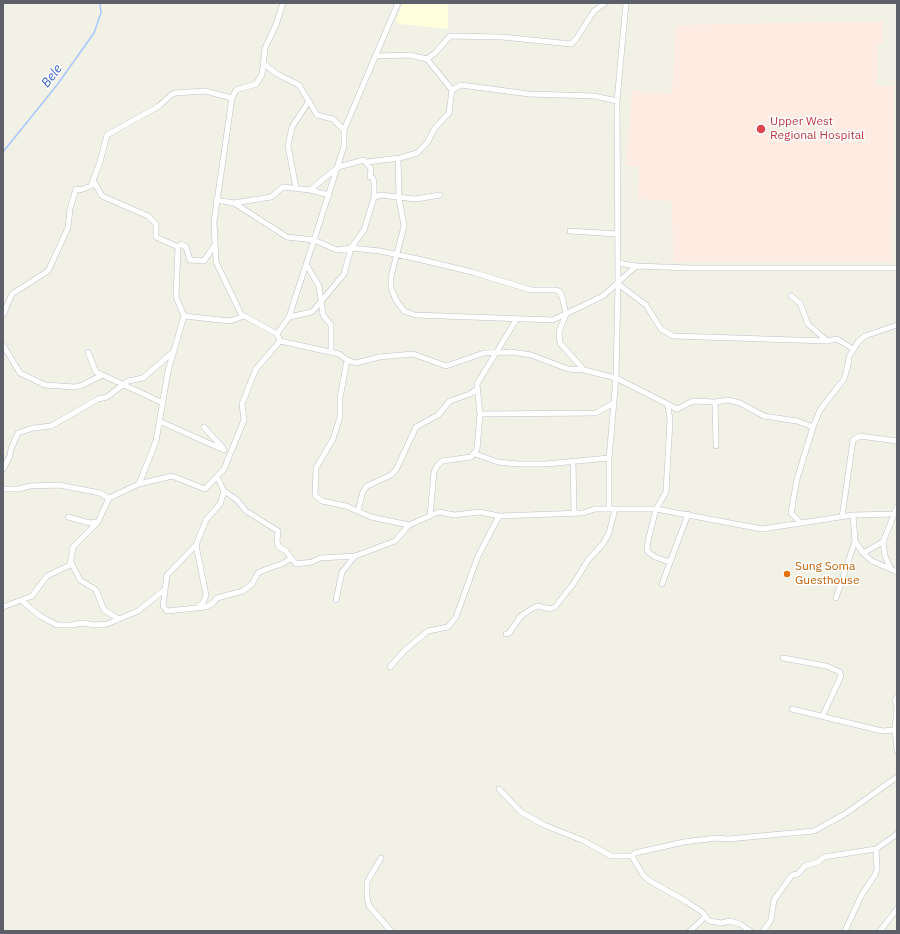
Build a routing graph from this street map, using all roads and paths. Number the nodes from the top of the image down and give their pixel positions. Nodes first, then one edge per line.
1 (283, 3) edge
2 (398, 3) edge
3 (605, 3) edge
4 (626, 3) edge
5 (376, 56) junction
6 (427, 59) junction
7 (263, 63) junction
8 (452, 90) junction
9 (232, 98) junction
10 (617, 100) junction
11 (309, 101) junction
12 (344, 130) junction
13 (398, 158) junction
14 (367, 162) junction
15 (338, 167) junction
16 (93, 180) junction
17 (296, 188) junction
18 (310, 190) junction
19 (329, 195) junction
20 (440, 195) dead end
21 (374, 198) junction
22 (399, 198) junction
23 (216, 200) junction
24 (234, 203) junction
25 (570, 231) dead end
26 (617, 234) junction
27 (314, 240) junction
28 (215, 245) junction
29 (178, 247) junction
30 (352, 248) junction
31 (398, 256) junction
32 (618, 263) junction
33 (306, 264) junction
34 (636, 266) junction
35 (897, 268) edge
36 (618, 284) junction
37 (790, 296) dead end
38 (320, 303) junction
39 (566, 314) junction
40 (3, 316) edge
41 (184, 316) junction
42 (244, 316) junction
43 (289, 317) junction
44 (516, 320) junction
45 (897, 325) edge
46 (277, 334) junction
47 (280, 341) junction
48 (827, 341) junction
49 (3, 345) edge
50 (852, 349) junction
51 (174, 351) junction
52 (88, 352) dead end
53 (331, 352) junction
54 (496, 353) junction
55 (347, 360) junction
56 (584, 370) junction
57 (102, 375) junction
58 (616, 378) junction
59 (122, 385) junction
60 (476, 389) junction
61 (715, 402) junction
62 (163, 403) junction
63 (614, 403) junction
64 (668, 406) junction
65 (480, 414) junction
66 (159, 421) junction
67 (204, 426) dead end
68 (813, 428) junction
69 (897, 441) edge
70 (716, 446) dead end
71 (224, 450) junction
72 (229, 454) junction
73 (475, 454) junction
74 (609, 458) junction
75 (573, 461) junction
76 (3, 469) edge
77 (217, 477) junction
78 (139, 484) junction
79 (3, 489) edge
80 (224, 491) junction
81 (109, 498) junction
82 (897, 507) edge
83 (609, 509) junction
84 (615, 509) junction
85 (656, 509) junction
86 (358, 511) junction
87 (574, 513) junction
88 (688, 514) junction
89 (896, 514) edge
90 (853, 515) junction
91 (430, 516) junction
92 (499, 516) junction
93 (68, 517) dead end
94 (842, 517) junction
95 (98, 522) junction
96 (801, 522) junction
97 (409, 525) junction
98 (855, 541) junction
99 (883, 542) junction
100 (196, 544) junction
101 (863, 552) junction
102 (355, 556) junction
103 (71, 562) junction
104 (670, 562) junction
105 (296, 564) junction
106 (892, 569) junction
107 (897, 572) edge
108 (662, 584) dead end
109 (164, 590) junction
110 (836, 598) dead end
111 (336, 600) dead end
112 (22, 601) junction
113 (3, 607) edge
114 (197, 608) junction
115 (119, 619) junction
116 (506, 634) dead end
117 (784, 658) dead end
118 (390, 667) dead end
119 (897, 696) edge
120 (897, 705) edge
121 (792, 709) dead end
122 (823, 715) junction
123 (895, 730) junction
124 (897, 750) edge
125 (897, 777) edge
126 (499, 789) dead end
127 (897, 834) edge
128 (876, 849) junction
129 (632, 856) junction
130 (381, 858) dead end
131 (897, 909) edge
132 (705, 916) junction
133 (391, 931) edge
134 (690, 931) edge
135 (750, 931) edge
136 (763, 931) edge
137 (845, 931) edge
138 (880, 931) edge

1 - 7 street
2 - 5 street
3 - 6 street
4 - 10 street
5 - 6 street
5 - 12 street
6 - 8 street
7 - 9 street
7 - 11 street
8 - 10 street
8 - 13 street
9 - 16 street
9 - 23 street
10 - 26 street
11 - 12 street
11 - 17 street
12 - 15 street
13 - 14 street
13 - 22 street
14 - 15 street
14 - 21 street
15 - 18 street
15 - 19 street
16 - 29 street
16 - 40 street
17 - 18 street
17 - 24 street
18 - 19 street
19 - 27 street
20 - 22 street
21 - 22 street
21 - 30 street
22 - 31 street
23 - 24 street
23 - 28 street
24 - 27 street
25 - 26 street
26 - 32 street
27 - 30 street
27 - 33 street
28 - 29 street
28 - 42 street
29 - 41 street
30 - 31 street
30 - 38 street
31 - 39 street
31 - 44 street
32 - 34 street
32 - 36 street
33 - 38 street
33 - 43 street
34 - 35 street
34 - 36 street
36 - 39 street
36 - 48 street
36 - 58 street
37 - 48 street
38 - 43 street
38 - 53 street
39 - 44 street
39 - 56 street
41 - 42 street
41 - 51 street
42 - 46 street
43 - 46 street
44 - 54 street
45 - 50 street
46 - 47 street
47 - 53 street
47 - 72 street
48 - 50 street
49 - 57 street
50 - 68 street
51 - 59 street
51 - 62 street
52 - 57 street
53 - 55 street
54 - 55 street
54 - 56 street
54 - 60 street
55 - 86 street
56 - 58 street
57 - 59 street
58 - 63 street
58 - 64 street
59 - 62 street
59 - 76 street
60 - 65 street
60 - 86 street
61 - 64 street
61 - 68 street
61 - 70 street
62 - 66 street
63 - 65 street
63 - 74 street
64 - 85 street
65 - 73 street
66 - 71 street
66 - 78 street
67 - 71 street
68 - 96 street
69 - 94 street
71 - 72 street
72 - 77 street
73 - 75 street
73 - 91 street
74 - 75 street
74 - 83 street
75 - 87 street
77 - 78 street
77 - 80 street
78 - 81 street
79 - 81 street
80 - 100 street
80 - 105 street
81 - 95 street
82 - 89 street
83 - 84 street
83 - 87 street
84 - 85 street
84 - 116 street
85 - 88 street
85 - 104 street
86 - 97 street
87 - 92 street
88 - 96 street
88 - 104 street
89 - 90 street
89 - 99 street
90 - 94 street
90 - 98 street
91 - 92 street
91 - 97 street
92 - 118 street
93 - 95 street
94 - 96 street
95 - 103 street
97 - 102 street
98 - 101 street
98 - 110 street
99 - 101 street
99 - 106 street
100 - 109 street
100 - 114 street
101 - 106 street
102 - 105 street
102 - 111 street
103 - 112 street
103 - 115 street
104 - 108 street
105 - 114 street
106 - 107 street
109 - 114 street
109 - 115 street
112 - 113 street
112 - 115 street
117 - 122 street
119 - 120 street
120 - 123 street
121 - 122 street
122 - 123 street
123 - 124 street
125 - 129 street
126 - 129 street
127 - 128 street
128 - 136 street
128 - 137 street
129 - 132 street
130 - 133 street
131 - 138 street
132 - 134 street
132 - 135 street

